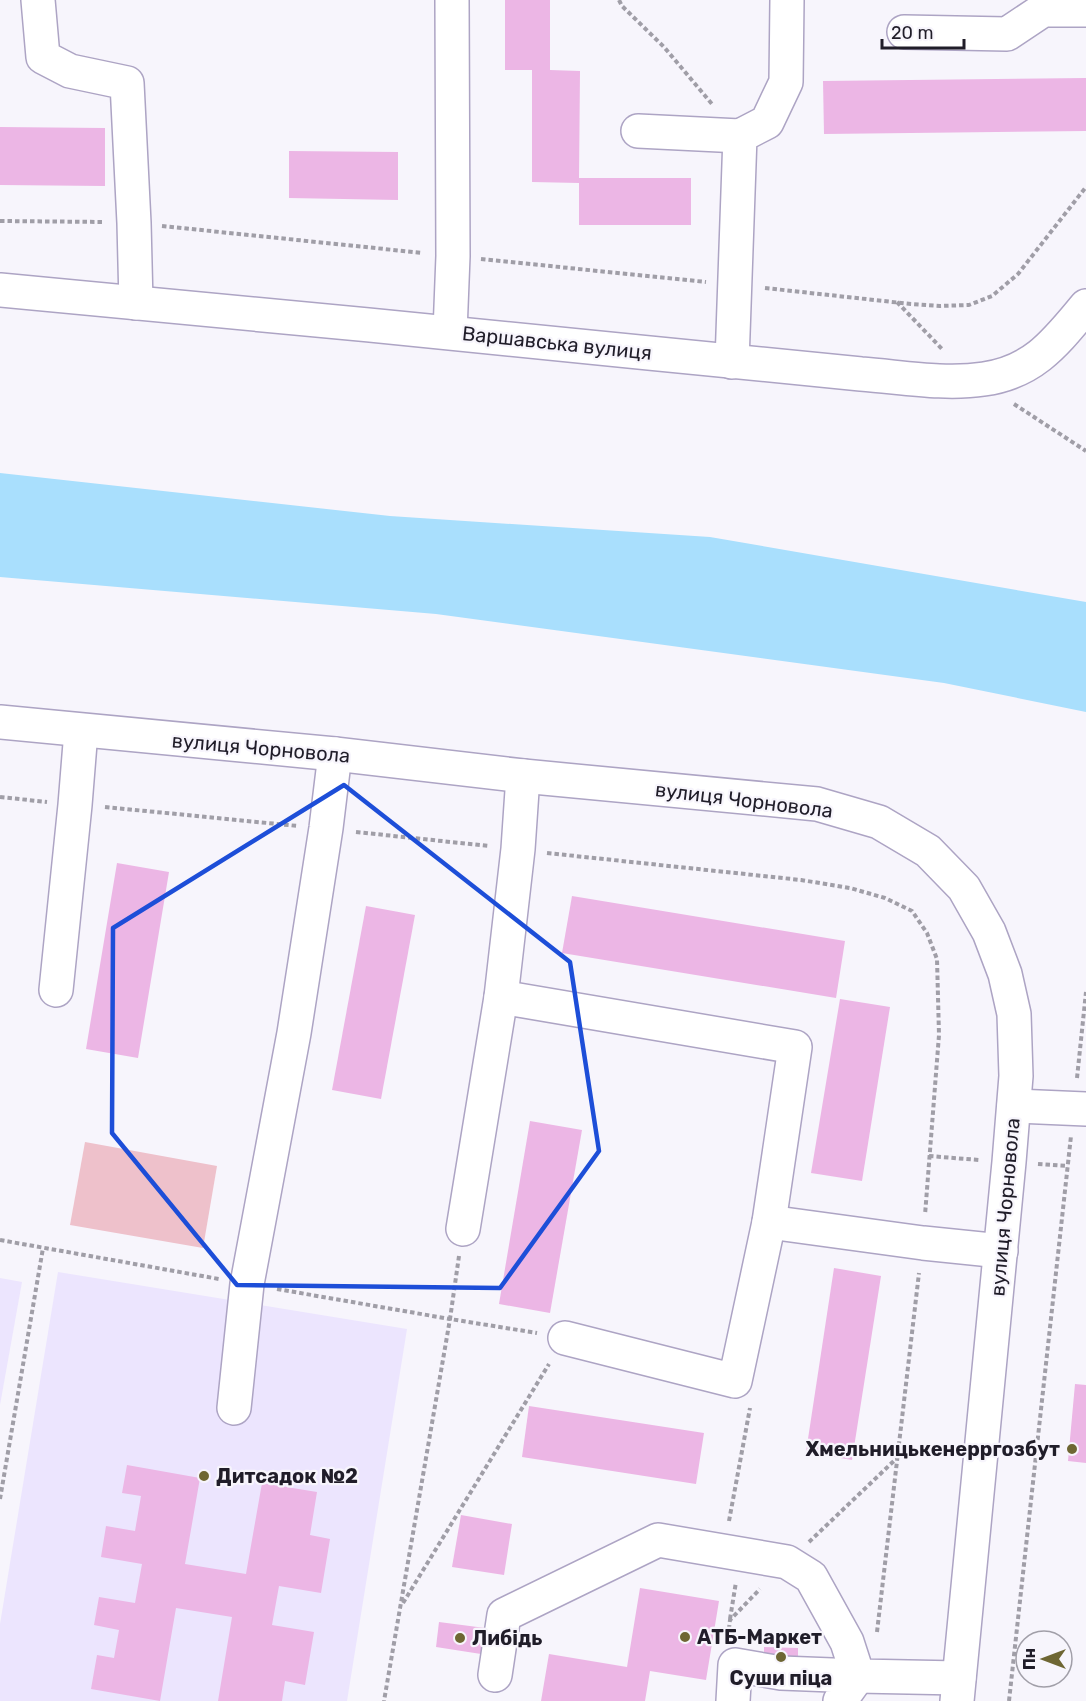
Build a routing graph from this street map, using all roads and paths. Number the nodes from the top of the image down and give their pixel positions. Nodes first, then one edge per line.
1 (38, 0) edge
2 (452, 0) edge
3 (619, 0) edge
4 (788, 0) edge
5 (1086, 10) edge
6 (904, 32) dead end
7 (638, 131) dead end
8 (740, 136) junction
9 (1086, 187) edge
10 (0, 221) edge
11 (134, 223) junction
12 (453, 256) junction
13 (736, 285) junction
14 (0, 290) edge
15 (136, 303) junction
16 (1086, 306) edge
17 (450, 332) junction
18 (732, 362) junction
19 (0, 722) edge
20 (81, 731) junction
21 (335, 754) junction
22 (524, 776) junction
23 (56, 990) dead end
24 (1086, 992) edge
25 (501, 997) junction
26 (1014, 1106) junction
27 (1080, 1109) edge
28 (769, 1222) junction
29 (463, 1229) joint
30 (0, 1240) edge
31 (43, 1248) junction
32 (1001, 1251) junction
33 (247, 1284) junction
34 (450, 1319) junction
35 (565, 1338) junction
36 (735, 1381) junction
37 (234, 1408) dead end
38 (0, 1498) edge
39 (732, 1553) junction
40 (401, 1606) junction
41 (730, 1620) dead end
42 (495, 1675) dead end
43 (849, 1688) edge
44 (958, 1689) edge
45 (384, 1701) edge
46 (734, 1701) edge
47 (1009, 1701) edge

1 - 11 street
2 - 12 street
3 - 8 path
4 - 8 street
5 - 6 street
7 - 8 street
8 - 13 street
9 - 13 path
10 - 11 path
11 - 12 path
11 - 15 street
12 - 13 path
12 - 17 street
13 - 18 street
14 - 15 street, Варшавська вулиця
15 - 17 street, Варшавська вулиця
16 - 18 street, Варшавська вулиця
17 - 18 street, Варшавська вулиця
19 - 20 street, вулиця Чорновола
20 - 21 street, вулиця Чорновола
20 - 23 street
21 - 22 street, вулиця Чорновола
21 - 33 street
22 - 25 street
22 - 26 street, вулиця Чорновола
24 - 27 path
25 - 28 street
25 - 29 street
26 - 27 street
26 - 32 street, вулиця Чорновола
27 - 47 path
28 - 32 street
28 - 36 street
29 - 34 path
30 - 31 path
31 - 33 path
31 - 38 path
32 - 44 street, вулиця Чорновола
33 - 34 path
33 - 37 street
34 - 35 path
34 - 40 path
35 - 36 street
35 - 40 path
36 - 39 path
39 - 41 path
39 - 42 street
39 - 43 street
40 - 45 path
43 - 44 street
43 - 46 street

